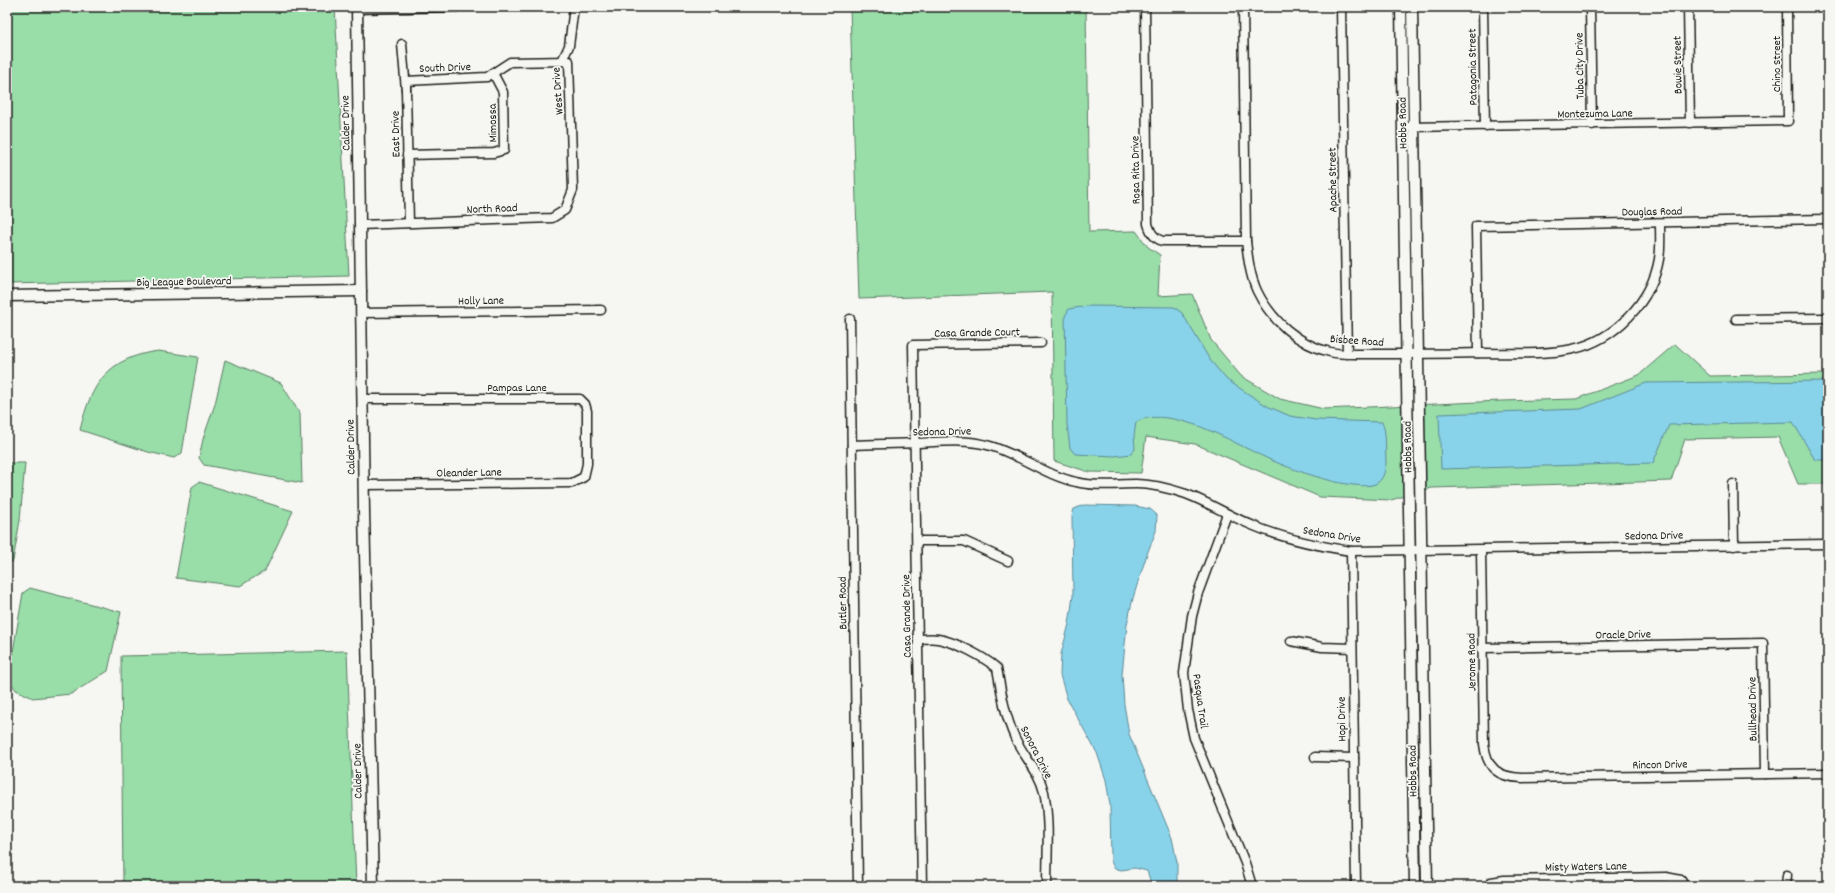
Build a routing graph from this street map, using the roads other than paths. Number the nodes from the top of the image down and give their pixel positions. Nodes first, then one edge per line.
1 (457, 7) edge
2 (574, 7) edge
3 (1145, 7) edge
4 (1243, 7) edge
5 (1341, 7) edge
6 (1401, 7) edge
7 (1412, 7) edge
8 (1483, 7) edge
9 (1590, 7) edge
10 (1688, 7) edge
11 (1787, 7) edge
12 (357, 8) edge
13 (402, 44) dead end
14 (562, 61) junction
15 (493, 73) junction
16 (406, 90) junction
17 (1788, 121) joint
18 (1690, 123) junction
19 (1592, 125) junction
20 (1485, 126) junction
21 (1403, 127) junction
22 (1415, 127) junction
23 (407, 154) junction
24 (572, 154) joint
25 (1828, 220) edge
26 (409, 223) junction
27 (1660, 223) junction
28 (360, 225) junction
29 (1246, 241) junction
30 (361, 292) junction
31 (7, 296) edge
32 (601, 310) dead end
33 (361, 313) junction
34 (1828, 318) edge
35 (850, 319) dead end
36 (1736, 319) dead end
37 (1041, 343) dead end
38 (913, 345) joint
39 (1478, 353) junction
40 (1347, 354) junction
41 (1407, 354) junction
42 (1418, 354) junction
43 (363, 399) junction
44 (915, 443) junction
45 (852, 445) junction
46 (574, 482) joint
47 (1733, 484) dead end
48 (364, 485) junction
49 (1227, 514) junction
50 (917, 541) junction
51 (1828, 544) edge
52 (1734, 546) junction
53 (1481, 550) junction
54 (1351, 551) junction
55 (1410, 552) junction
56 (1421, 552) junction
57 (1008, 562) dead end
58 (919, 639) junction
59 (1291, 641) dead end
60 (1763, 643) joint
61 (1352, 648) junction
62 (1482, 648) junction
63 (1315, 757) dead end
64 (1354, 758) junction
65 (1495, 770) joint
66 (1828, 773) edge
67 (1765, 774) junction
68 (1786, 875) dead end
69 (1586, 877) junction
70 (1683, 883) edge
71 (1491, 884) edge
72 (373, 886) edge
73 (858, 886) edge
74 (922, 886) edge
75 (1047, 886) edge
76 (1252, 886) edge
77 (1356, 886) edge
78 (1415, 886) edge
79 (1426, 886) edge
80 (1587, 886) edge
81 (1786, 886) edge

1 - 12 street
2 - 14 street, West Drive
3 - 29 street, Rosa Rita Drive
4 - 29 street, Bisbee Road
5 - 40 street, Apache Street
6 - 21 street, Hobbs Road
7 - 22 street, Hobbs Road
8 - 20 street, Patagonia Street
9 - 19 street, Tuba City Drive
10 - 18 street, Bowie Street
11 - 17 street, Chino Street
12 - 28 street, Calder Drive
13 - 16 street, East Drive
14 - 15 street
14 - 24 street, West Drive
15 - 16 street, South Drive
15 - 23 street, Mimossa
16 - 23 street, East Drive
17 - 18 street, Montezuma Lane
18 - 19 street, Montezuma Lane
19 - 20 street, Montezuma Lane
20 - 22 street, Montezuma Lane
21 - 22 street, Montezuma Lane
21 - 41 street, Hobbs Road
22 - 42 street, Hobbs Road
23 - 26 street, East Drive
24 - 26 street, North Road
25 - 27 street, Douglas Road
26 - 28 street, North Road
27 - 39 street, Bisbee Road
27 - 39 street, Douglas Road
28 - 30 street, Calder Drive
29 - 40 street, Bisbee Road
30 - 31 street, Big League Boulevard
30 - 33 street, Calder Drive
32 - 33 street, Holly Lane
33 - 43 street, Calder Drive
34 - 36 street
35 - 45 street, Butler Road
37 - 38 street, Casa Grande Court
38 - 44 street, Casa Grande Drive
39 - 42 street, Bisbee Road
40 - 41 street, Bisbee Road
41 - 42 street, Bisbee Road
41 - 55 street, Hobbs Road
42 - 56 street, Hobbs Road
43 - 46 street, Pampas Lane
43 - 48 street, Calder Drive
44 - 45 street, Sedona Drive
44 - 49 street, Sedona Drive
44 - 50 street, Casa Grande Drive
45 - 73 street, Butler Road
46 - 48 street, Oleander Lane
47 - 52 street
48 - 72 street, Calder Drive
49 - 54 street, Sedona Drive
49 - 76 street, Pasqua Trail
50 - 57 street
50 - 58 street, Casa Grande Drive
51 - 52 street, Sedona Drive
52 - 53 street, Sedona Drive
53 - 56 street, Sedona Drive
53 - 62 street, Jerome Road
54 - 55 street, Sedona Drive
54 - 61 street, Hopi Drive
55 - 56 street, Sedona Drive
55 - 78 street, Hobbs Road
56 - 79 street, Hobbs Road
58 - 74 street, Casa Grande Drive
58 - 75 street, Sonora Drive
59 - 61 street
60 - 62 street, Oracle Drive
60 - 67 street, Bullhead Drive
61 - 64 street, Hopi Drive
62 - 65 street, Jerome Road
63 - 64 street
64 - 77 street, Hopi Drive
65 - 67 street, Rincon Drive
66 - 67 street, Rincon Drive
68 - 81 street
69 - 70 street, Misty Waters Lane
69 - 71 street, Misty Waters Lane
69 - 80 street

